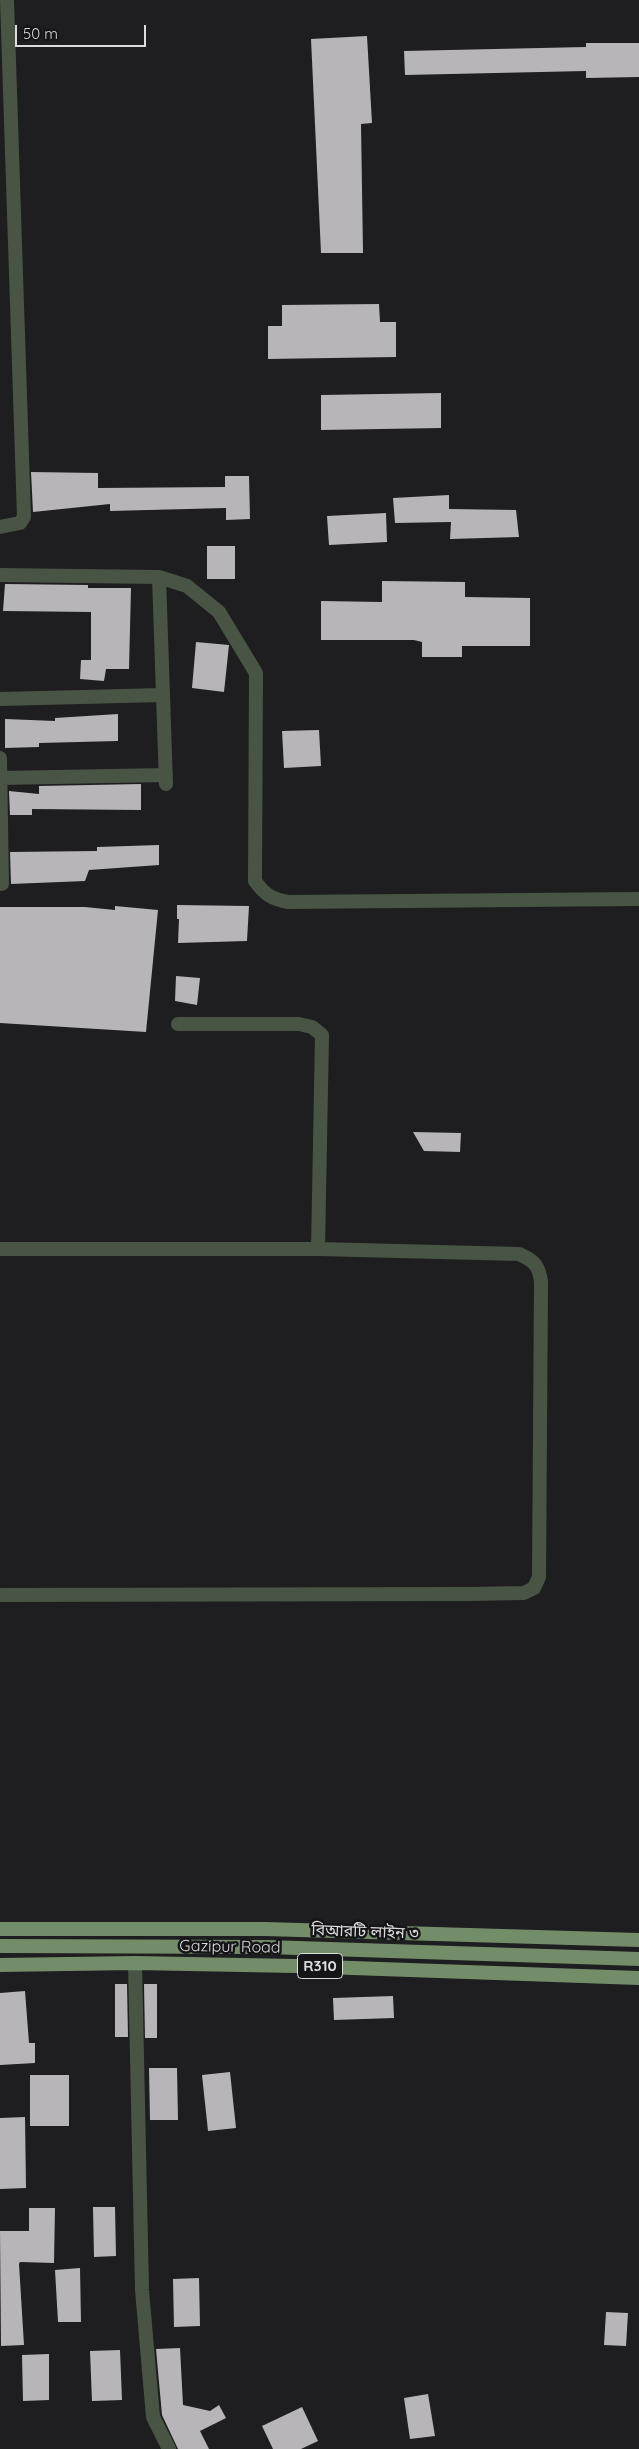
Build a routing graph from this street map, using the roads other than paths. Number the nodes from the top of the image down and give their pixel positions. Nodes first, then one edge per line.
1 (6, 0) edge
2 (0, 527) edge
3 (0, 575) edge
4 (159, 577) junction
5 (163, 695) junction
6 (0, 699) edge
7 (0, 758) edge
8 (0, 778) edge
9 (2, 884) dead end
10 (639, 899) edge
11 (178, 1024) dead end
12 (0, 1249) edge
13 (318, 1250) junction
14 (0, 1595) edge
15 (0, 1928) edge
16 (639, 1940) edge
17 (0, 1946) edge
18 (639, 1959) edge
19 (135, 1963) junction
20 (0, 1965) edge
21 (639, 1978) edge
22 (169, 2449) edge

1 - 2 street
3 - 4 street
4 - 5 street
4 - 10 street
5 - 6 street
5 - 8 street
7 - 8 street
8 - 9 street
11 - 13 street
12 - 13 street
13 - 14 street
15 - 16 main road, Gazipur Road / R310
17 - 18 main road, বিআরটি লাইন ৩
19 - 20 main road, Gazipur Road / R310
19 - 21 main road, Gazipur Road / R310
19 - 22 street

